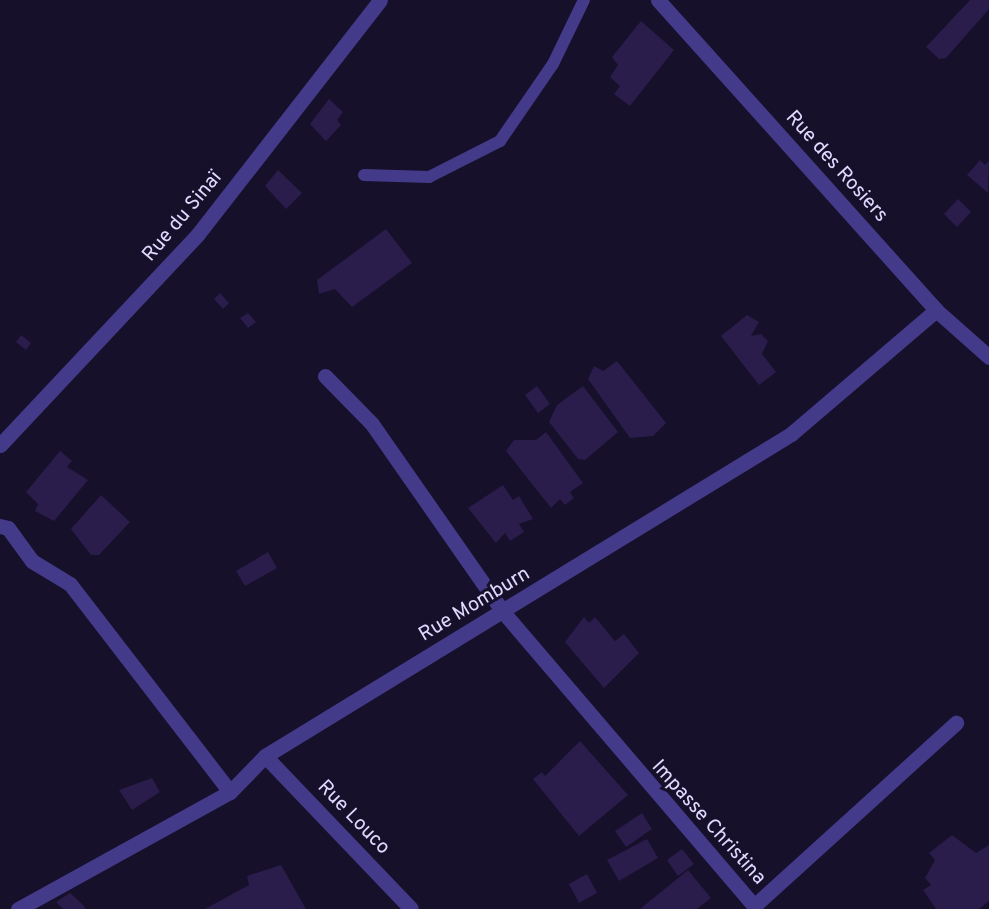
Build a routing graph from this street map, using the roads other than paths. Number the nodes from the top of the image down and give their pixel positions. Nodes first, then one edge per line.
1 (380, 0) edge
2 (584, 0) edge
3 (658, 0) edge
4 (364, 175) dead end
5 (936, 310) junction
6 (989, 357) edge
7 (326, 376) dead end
8 (0, 445) edge
9 (0, 526) edge
10 (504, 613) junction
11 (956, 723) dead end
12 (265, 756) junction
13 (230, 792) junction
14 (18, 909) edge
15 (411, 909) edge

1 - 8 street, Rue du Sinaï
2 - 4 lane
3 - 5 street, Rue des Rosiers
5 - 6 street, Rue des Rosiers
5 - 10 street, Rue Momburn
7 - 10 street
9 - 13 street
10 - 11 street, Impasse Christina
10 - 12 street, Rue Momburn
12 - 13 street, Rue Momburn
12 - 15 street, Rue Louco
13 - 14 street, Rue Momburn

